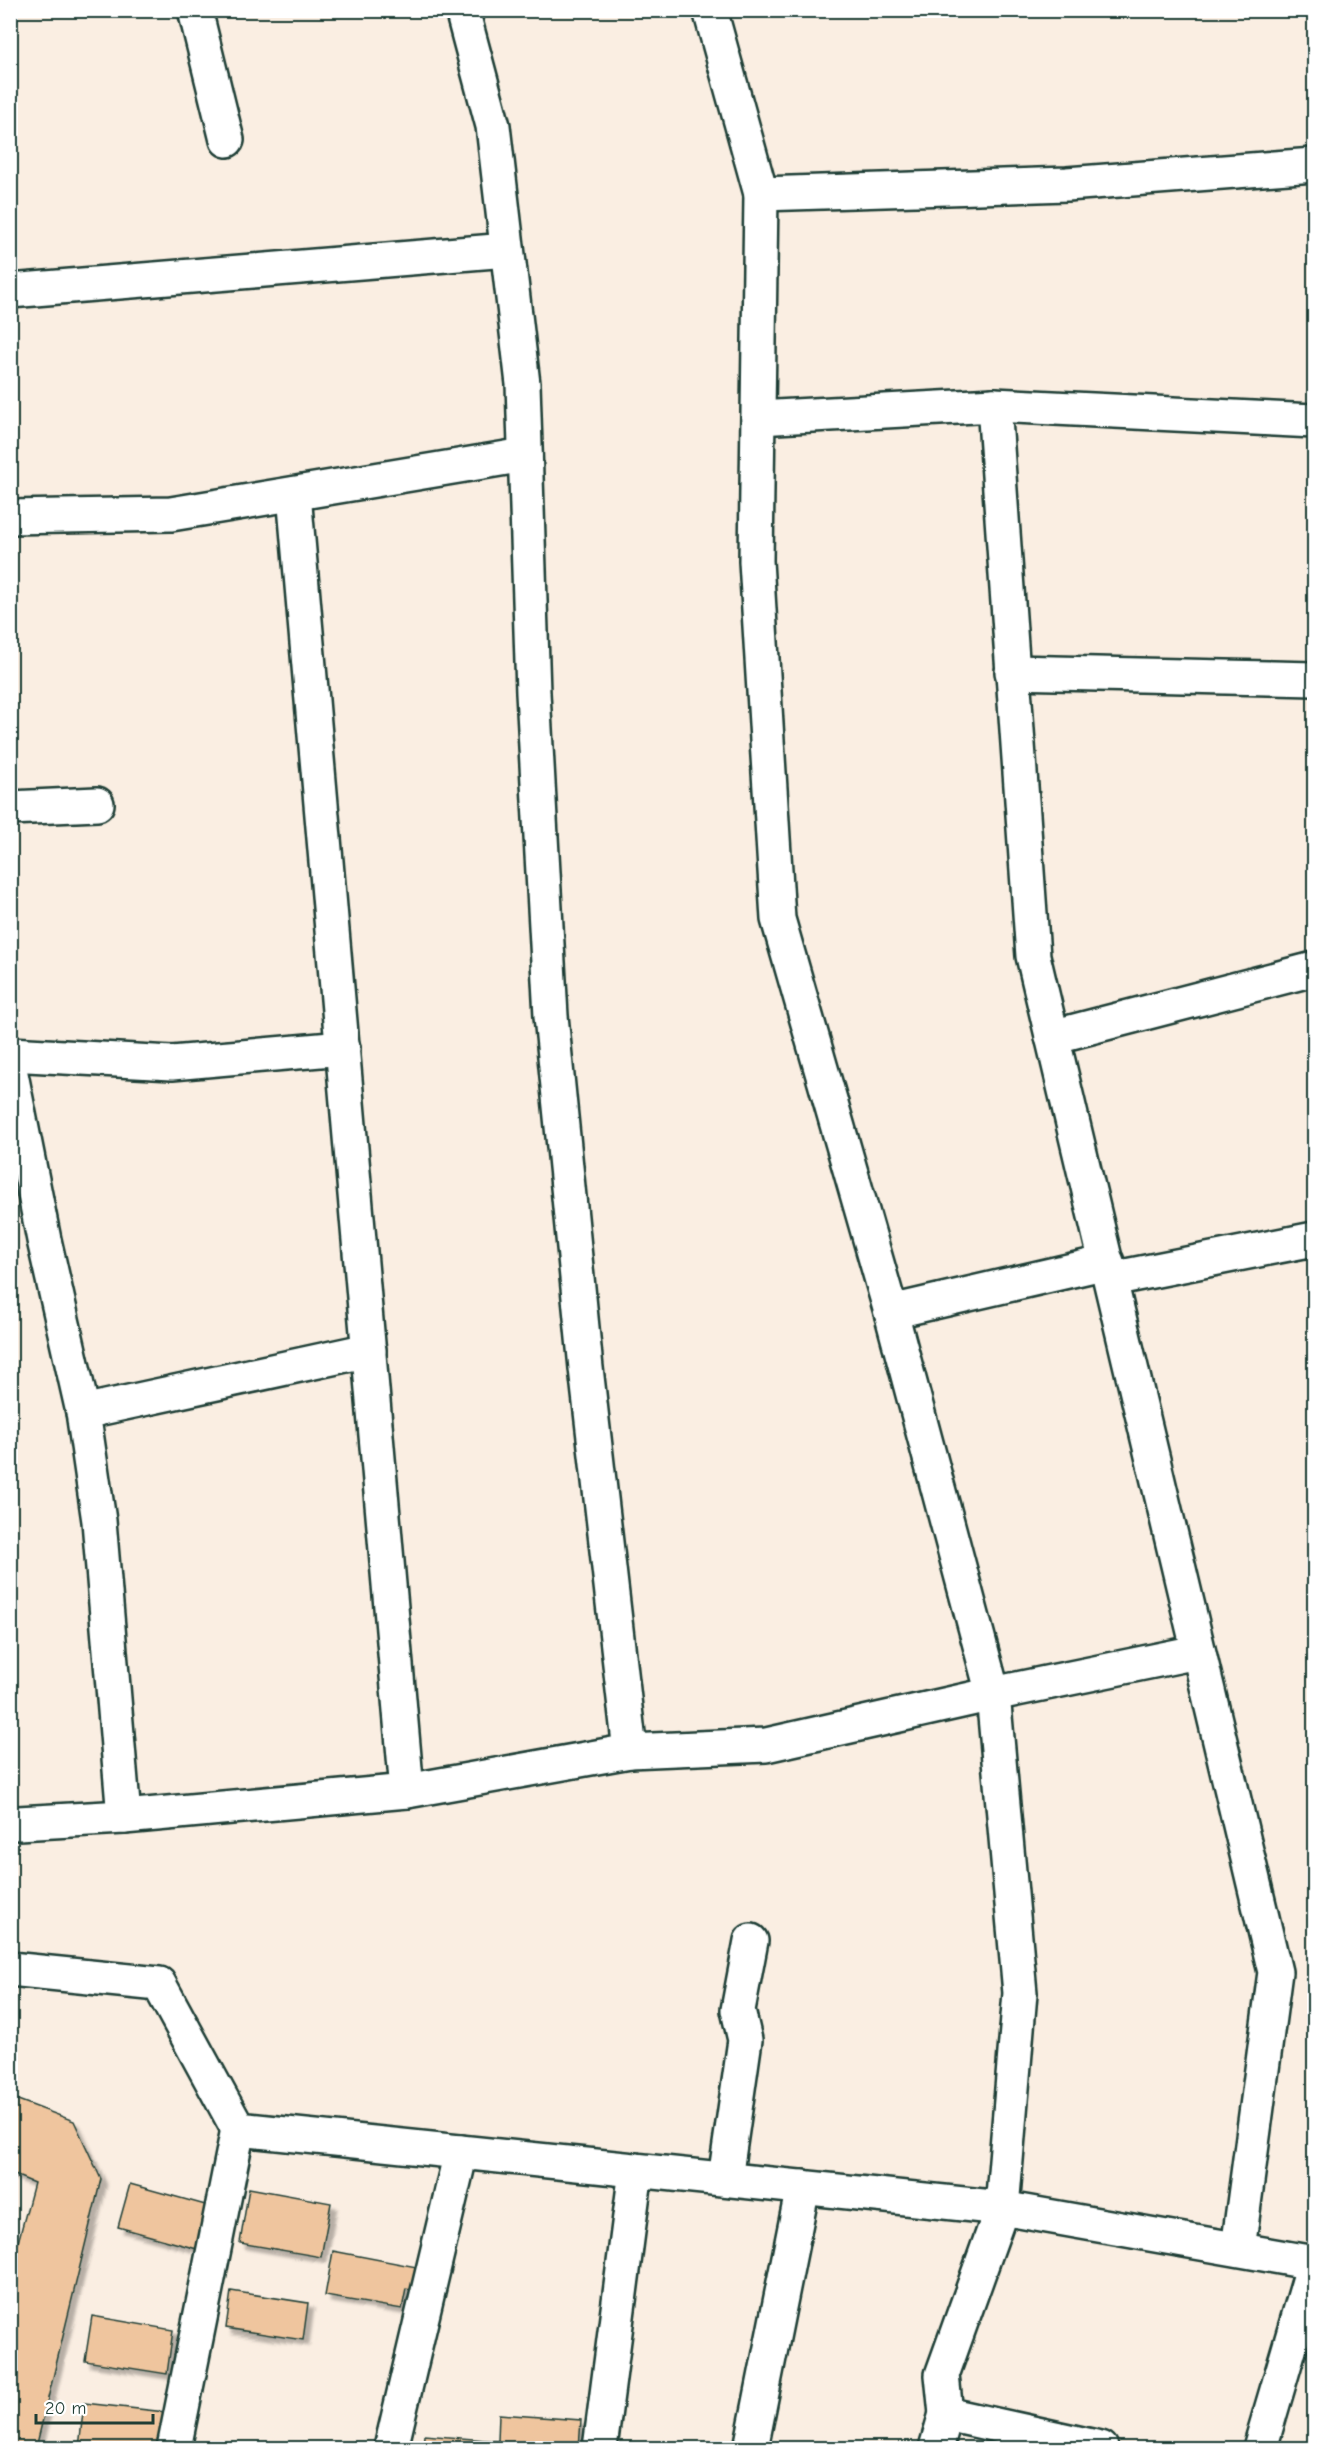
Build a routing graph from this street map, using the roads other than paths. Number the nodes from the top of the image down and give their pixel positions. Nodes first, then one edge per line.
1 (195, 10) edge
2 (462, 10) edge
3 (710, 10) edge
4 (227, 140) dead end
5 (1314, 165) edge
6 (761, 194) junction
7 (507, 250) junction
8 (10, 291) edge
9 (994, 405) junction
10 (758, 418) junction
11 (1314, 421) edge
12 (525, 454) junction
13 (294, 494) junction
14 (10, 517) edge
15 (1012, 672) junction
16 (1314, 679) edge
17 (97, 804) dead end
18 (10, 808) edge
19 (1314, 969) edge
20 (1052, 1037) junction
21 (343, 1048) junction
22 (10, 1054) edge
23 (10, 1069) edge
24 (1314, 1239) edge
25 (1109, 1270) junction
26 (891, 1312) junction
27 (369, 1350) junction
28 (83, 1412) junction
29 (1197, 1652) junction
30 (993, 1694) junction
31 (630, 1751) junction
32 (407, 1791) junction
33 (123, 1817) junction
34 (18, 1823) dead end
35 (751, 1941) dead end
36 (10, 1969) edge
37 (238, 2129) junction
38 (461, 2152) junction
39 (636, 2170) junction
40 (725, 2179) junction
41 (803, 2187) junction
42 (1002, 2208) junction
43 (1238, 2249) junction
44 (1314, 2263) edge
45 (946, 2414) junction
46 (174, 2448) edge
47 (391, 2448) edge
48 (600, 2448) edge
49 (751, 2448) edge
50 (936, 2448) edge
51 (1101, 2448) edge
52 (1260, 2448) edge

1 - 4 street
2 - 7 street
3 - 6 street
5 - 6 street
6 - 10 street
7 - 8 street
7 - 12 street
9 - 10 street
9 - 11 street
9 - 15 street
10 - 26 street
12 - 13 street
12 - 31 street
13 - 14 street
13 - 21 street
15 - 16 street
15 - 20 street
17 - 18 street
19 - 20 street
20 - 25 street
21 - 22 street
21 - 27 street
23 - 28 street
24 - 25 street
25 - 26 street
25 - 29 street
26 - 30 street
27 - 28 street
27 - 32 street
28 - 33 street
29 - 30 street
29 - 43 street
30 - 31 street
30 - 42 street
31 - 32 street
32 - 33 street
33 - 34 street
35 - 40 street
36 - 37 street
37 - 38 street
37 - 46 street
38 - 39 street
38 - 47 street
39 - 40 street
39 - 48 street
40 - 41 street
41 - 42 street
41 - 49 street
42 - 43 street
42 - 45 street
43 - 44 street
44 - 52 street
45 - 50 street
45 - 51 street

